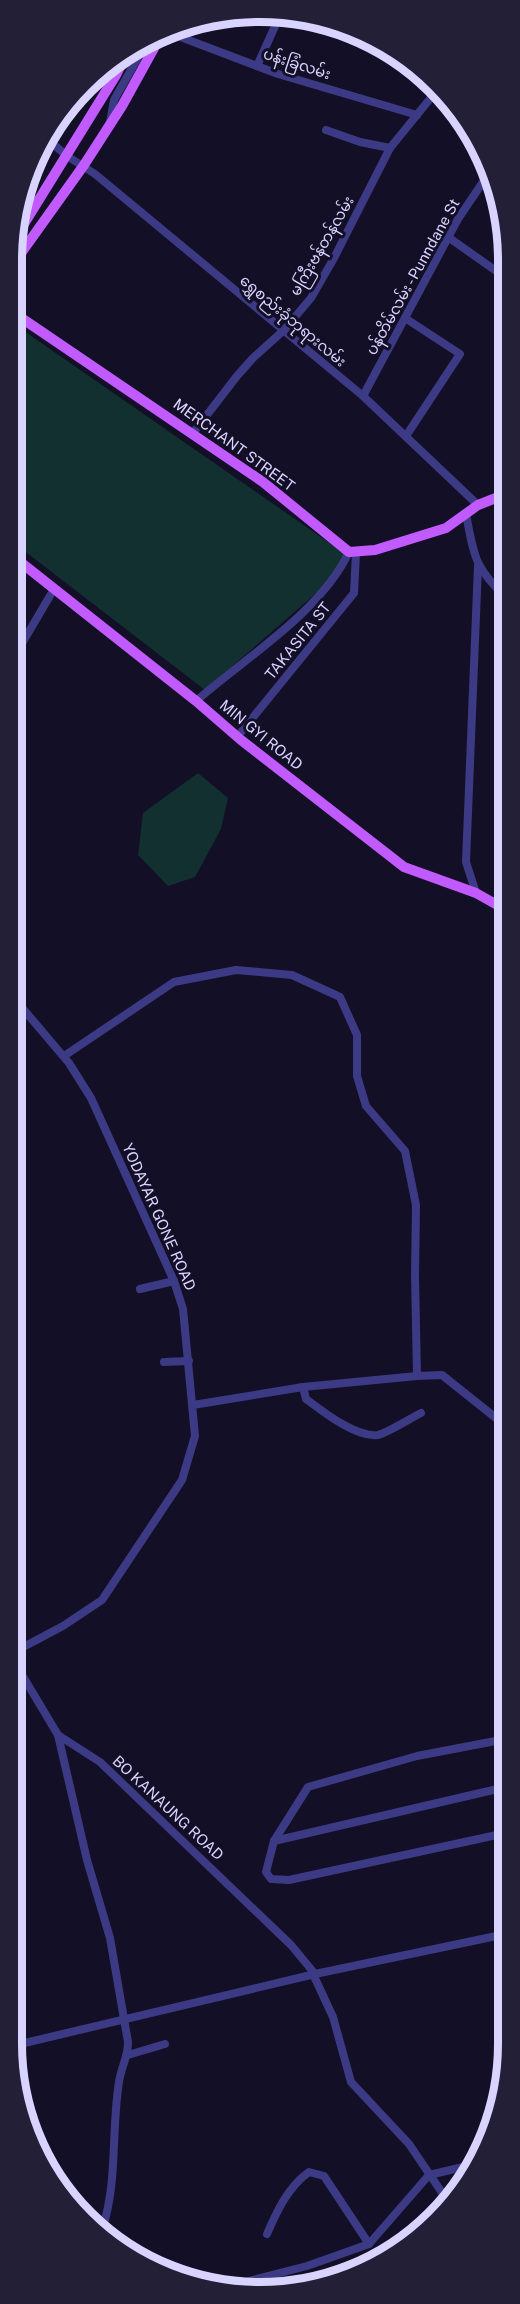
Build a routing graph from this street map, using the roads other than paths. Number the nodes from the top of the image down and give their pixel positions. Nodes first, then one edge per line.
1 (276, 23) edge
2 (180, 37) edge
3 (154, 47) edge
4 (139, 55) edge
5 (257, 66) junction
6 (117, 70) edge
7 (432, 96) edge
8 (114, 100) junction
9 (94, 112) junction
10 (417, 115) junction
11 (110, 124) junction
12 (326, 130) dead end
13 (53, 143) edge
14 (390, 148) junction
15 (67, 156) junction
16 (84, 165) junction
17 (484, 181) edge
18 (26, 221) edge
19 (448, 237) junction
20 (23, 251) edge
21 (498, 272) edge
22 (22, 318) edge
23 (405, 318) junction
24 (284, 330) junction
25 (363, 396) junction
26 (193, 433) junction
27 (406, 436) junction
28 (498, 497) edge
29 (478, 505) junction
30 (466, 514) junction
31 (353, 552) junction
32 (22, 563) edge
33 (478, 566) junction
34 (54, 589) junction
35 (498, 590) edge
36 (22, 643) edge
37 (196, 701) junction
38 (237, 736) junction
39 (477, 893) junction
40 (498, 905) edge
41 (22, 1008) edge
42 (63, 1056) junction
43 (174, 1281) junction
44 (140, 1289) dead end
45 (189, 1361) junction
46 (164, 1362) dead end
47 (417, 1376) junction
48 (303, 1387) junction
49 (194, 1405) junction
50 (421, 1413) dead end
51 (498, 1420) edge
52 (22, 1648) edge
53 (22, 1675) edge
54 (58, 1735) junction
55 (498, 1741) edge
56 (498, 1789) edge
57 (498, 1835) edge
58 (274, 1841) junction
59 (498, 1936) edge
60 (314, 1974) junction
61 (125, 2019) junction
62 (22, 2044) edge
63 (165, 2044) dead end
64 (128, 2055) junction
65 (463, 2167) edge
66 (429, 2175) junction
67 (443, 2195) edge
68 (103, 2223) edge
69 (267, 2234) dead end
70 (369, 2244) junction
71 (249, 2281) dead end

1 - 5 street
2 - 5 street, ပန်းခြံလမ်း
3 - 11 main road
4 - 8 street
5 - 10 street, ပန်းခြံလမ်း
6 - 9 main road
7 - 10 street, မကြီးဗန်တန်လမ်း
8 - 9 street
8 - 11 street
9 - 15 main road
10 - 14 street, မကြီးဗန်တန်လမ်း
11 - 16 main road
12 - 14 street
13 - 15 street, ရွှေစည်းခုံဘုရားလမ်း
14 - 24 street, မကြီးဗန်တန်လမ်း
15 - 16 street, ရွှေစည်းခုံဘုရားလမ်း
15 - 18 main road
16 - 20 main road
16 - 24 street, ရွှေစည်းခုံဘုရားလမ်း
17 - 19 street, ပန်တိမ်လမ်း - Punndane St
19 - 21 street
19 - 23 street, ပန်တိမ်လမ်း - Punndane St
22 - 26 main road, MERCHANT STREET
23 - 25 street, ပန်တိမ်လမ်း - Punndane St
23 - 27 street
24 - 25 street, ရွှေစည်းခုံဘုရားလမ်း
24 - 26 street, မကြီးဗန်တန်လမ်း
25 - 27 street, ရွှေစည်းခုံဘုရားလမ်း
26 - 31 main road, MERCHANT STREET
27 - 29 street, ရွှေစည်းခုံဘုရားလမ်း
28 - 29 main road
29 - 30 main road
30 - 31 main road
30 - 33 street
31 - 37 street
31 - 38 street, TAKASITA ST
32 - 34 main road, MIN GYI ROAD
33 - 35 street
33 - 39 street
34 - 36 street
34 - 37 main road, MIN GYI ROAD
37 - 38 main road, MIN GYI ROAD
38 - 39 main road, MIN GYI ROAD
39 - 40 main road, MIN GYI ROAD
41 - 42 street, YODAYAR GONE ROAD
42 - 43 street, YODAYAR GONE ROAD
42 - 47 street
43 - 44 street
43 - 45 street, YODAYAR GONE ROAD
45 - 46 street
45 - 49 street, YODAYAR GONE ROAD
47 - 48 street
47 - 51 street
48 - 49 street
48 - 50 street
49 - 52 street, YODAYAR GONE ROAD
53 - 54 street, BO KANAUNG ROAD
54 - 60 street, BO KANAUNG ROAD
54 - 61 street
55 - 58 street
56 - 58 street
57 - 58 street
59 - 60 street
60 - 61 street
60 - 66 street, BO KANAUNG ROAD
61 - 62 street
61 - 64 street
63 - 64 street
64 - 68 street
65 - 66 street
66 - 67 street, BO KANAUNG ROAD
66 - 70 street
69 - 70 street
70 - 71 street

